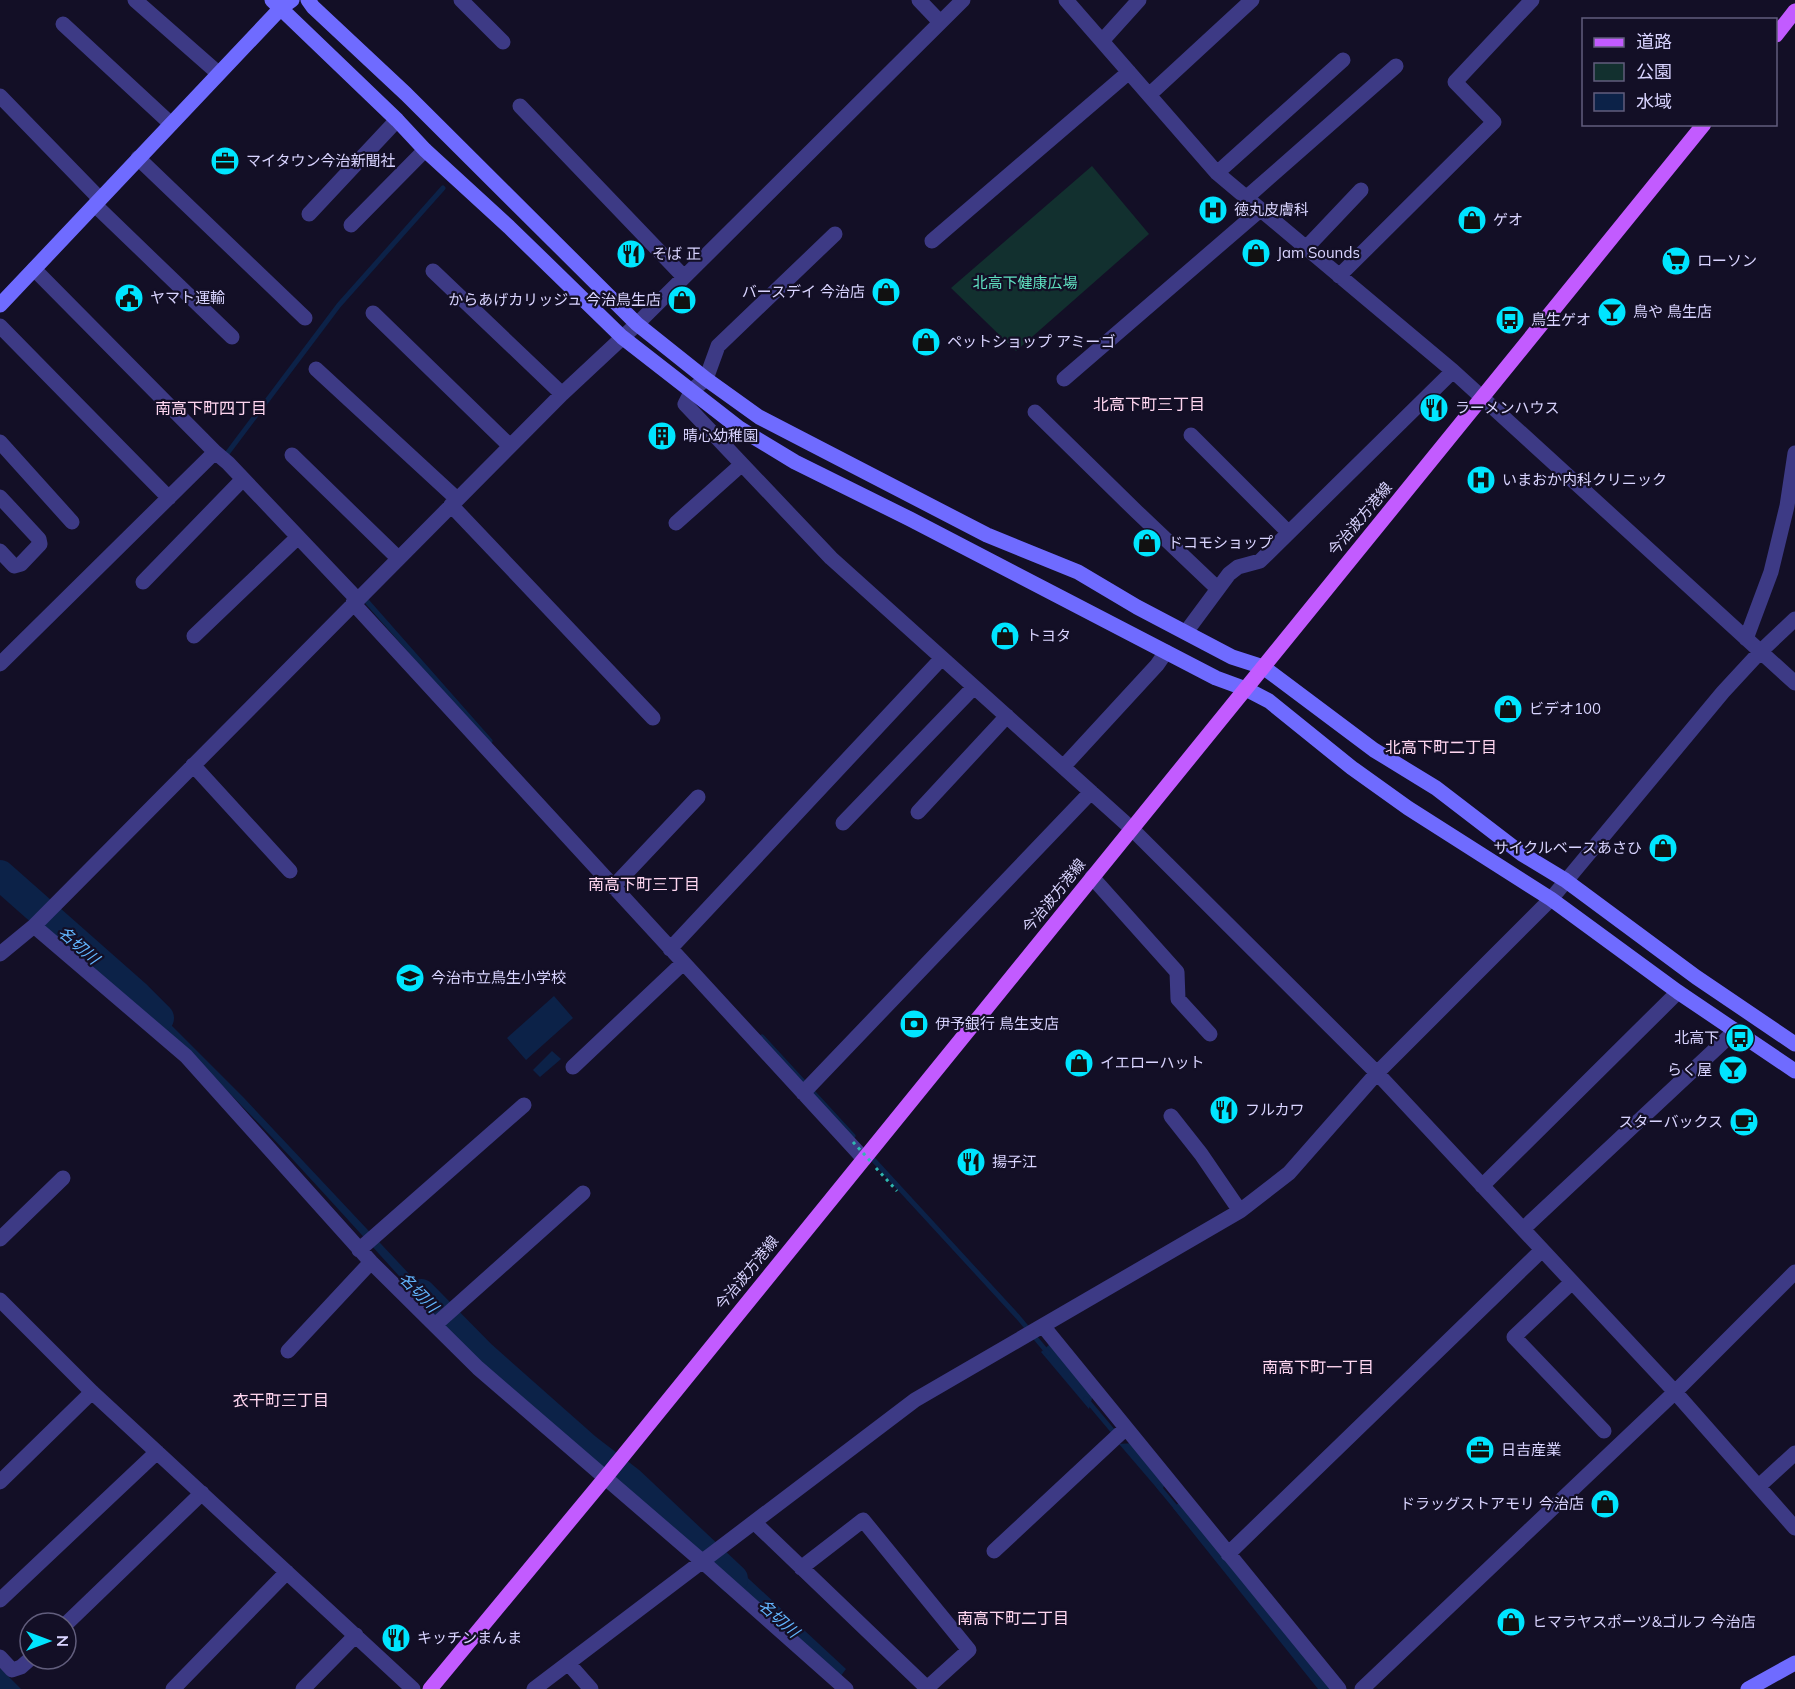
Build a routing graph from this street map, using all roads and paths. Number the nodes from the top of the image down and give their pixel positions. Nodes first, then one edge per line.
1 (135, 0) edge
2 (308, 0) edge
3 (461, 0) edge
4 (919, 0) edge
5 (963, 0) edge
6 (1066, 0) edge
7 (1139, 0) edge
8 (1252, 0) edge
9 (1532, 0) edge
10 (283, 2) edge
11 (1795, 11) edge
12 (940, 22) junction
13 (63, 24) dead end
14 (1777, 34) edge
15 (1102, 41) junction
16 (503, 42) dead end
17 (1342, 60) dead end
18 (1396, 66) dead end
19 (1129, 72) junction
20 (218, 73) junction
21 (1149, 94) junction
22 (0, 96) edge
23 (520, 106) dead end
24 (397, 120) junction
25 (171, 124) junction
26 (1702, 126) edge
27 (425, 150) junction
28 (138, 159) junction
29 (1217, 174) junction
30 (1361, 190) dead end
31 (1246, 198) junction
32 (97, 202) junction
33 (1260, 210) junction
34 (309, 214) dead end
35 (351, 225) dead end
36 (835, 234) dead end
37 (932, 241) dead end
38 (1306, 248) junction
39 (34, 269) junction
40 (433, 271) dead end
41 (683, 276) junction
42 (1339, 276) junction
43 (0, 305) edge
44 (373, 313) dead end
45 (305, 318) dead end
46 (637, 324) junction
47 (0, 327) edge
48 (232, 337) dead end
49 (622, 338) junction
50 (316, 369) dead end
51 (1453, 370) junction
52 (706, 379) junction
53 (1064, 379) dead end
54 (692, 390) junction
55 (562, 394) junction
56 (1483, 398) junction
57 (1035, 411) dead end
58 (1191, 435) dead end
59 (0, 442) edge
60 (510, 446) junction
61 (215, 452) junction
62 (1795, 453) edge
63 (292, 455) dead end
64 (741, 465) junction
65 (243, 478) junction
66 (0, 497) edge
67 (169, 498) junction
68 (454, 502) junction
69 (72, 522) dead end
70 (676, 523) dead end
71 (1288, 532) junction
72 (298, 537) junction
73 (0, 551) edge
74 (398, 558) junction
75 (143, 582) dead end
76 (1218, 589) junction
77 (355, 601) junction
78 (1795, 620) edge
79 (1186, 632) junction
80 (194, 636) dead end
81 (1746, 639) junction
82 (1166, 652) junction
83 (1760, 652) junction
84 (3, 654) edge
85 (942, 658) junction
86 (1263, 667) junction
87 (1795, 683) edge
88 (974, 687) junction
89 (1246, 689) junction
90 (1007, 716) junction
91 (653, 718) dead end
92 (192, 765) junction
93 (1063, 767) junction
94 (1091, 792) junction
95 (698, 797) dead end
96 (918, 812) dead end
97 (843, 823) dead end
98 (1132, 829) junction
99 (290, 871) dead end
100 (1092, 877) junction
101 (1565, 880) junction
102 (613, 887) junction
103 (1551, 899) junction
104 (34, 926) junction
105 (670, 949) junction
106 (0, 954) edge
107 (682, 963) junction
108 (1678, 992) junction
109 (1736, 1030) junction
110 (1210, 1034) dead end
111 (1795, 1044) edge
112 (573, 1067) dead end
113 (1795, 1071) edge
114 (1377, 1073) junction
115 (803, 1094) junction
116 (524, 1106) dead end
117 (1171, 1116) dead end
118 (853, 1142) dead end
119 (864, 1159) junction
120 (63, 1178) dead end
121 (1482, 1186) junction
122 (897, 1191) dead end
123 (583, 1193) dead end
124 (1240, 1211) junction
125 (1523, 1229) junction
126 (0, 1239) edge
127 (359, 1250) junction
128 (1542, 1250) junction
129 (371, 1262) junction
130 (1795, 1272) edge
131 (1572, 1282) junction
132 (0, 1300) edge
133 (435, 1325) junction
134 (1042, 1326) junction
135 (288, 1351) dead end
136 (92, 1392) junction
137 (1675, 1392) junction
138 (1126, 1428) junction
139 (1604, 1431) dead end
140 (157, 1452) junction
141 (1795, 1453) edge
142 (604, 1478) junction
143 (0, 1482) edge
144 (1759, 1486) junction
145 (202, 1493) junction
146 (1790, 1510) edge
147 (755, 1523) junction
148 (1795, 1528) edge
149 (994, 1551) dead end
150 (1228, 1554) junction
151 (703, 1562) junction
152 (801, 1568) junction
153 (287, 1572) junction
154 (0, 1600) edge
155 (78, 1612) edge
156 (356, 1635) junction
157 (0, 1657) edge
158 (1795, 1662) edge
159 (568, 1664) junction
160 (18, 1668) edge
161 (172, 1689) edge
162 (303, 1689) edge
163 (413, 1689) edge
164 (430, 1689) edge
165 (534, 1689) edge
166 (591, 1689) edge
167 (846, 1689) edge
168 (1339, 1689) edge
169 (1362, 1689) edge
170 (1748, 1689) edge

1 - 20 street
2 - 46 street
3 - 16 street
4 - 12 street
5 - 12 street
6 - 15 street
7 - 15 street
8 - 21 street
9 - 42 street
10 - 20 street
10 - 24 street
11 - 14 main road
12 - 41 street
13 - 25 street
15 - 19 street
17 - 29 street
18 - 31 street
19 - 21 street
19 - 37 street
20 - 25 street
21 - 29 street
22 - 32 street
23 - 41 street
24 - 27 street
24 - 34 street
25 - 28 street
26 - 56 main road, 今治波方港線
27 - 35 street
27 - 49 street
28 - 32 street
28 - 45 street
29 - 31 street
30 - 38 street
31 - 33 street
32 - 39 street
32 - 48 street
33 - 38 street
33 - 53 street
36 - 52 street
38 - 42 street
39 - 43 street
39 - 61 street
40 - 55 street
41 - 46 street
42 - 51 street
44 - 60 street
46 - 49 street
46 - 52 street
47 - 67 street
49 - 54 street
49 - 55 street
50 - 68 street
51 - 56 street
51 - 71 street
52 - 54 street
52 - 79 street
54 - 64 street
54 - 82 street
55 - 60 street
56 - 81 street
56 - 86 main road, 今治波方港線
57 - 76 street
58 - 71 street
59 - 69 street
60 - 68 street
61 - 65 street
61 - 67 street
62 - 81 street
63 - 74 street
64 - 70 street
64 - 85 street
65 - 72 street
65 - 75 street
66 - 73 street
67 - 84 street
68 - 74 street
68 - 91 street
71 - 76 street
72 - 77 street
72 - 80 street
74 - 77 street
76 - 79 street
77 - 92 street
77 - 102 street
78 - 83 street
79 - 86 street
81 - 83 street
82 - 89 street
82 - 93 street
83 - 87 street
83 - 101 street
85 - 88 street
85 - 105 street
86 - 89 main road, 今治波方港線
86 - 101 street
88 - 90 street
88 - 97 street
89 - 98 main road, 今治波方港線
89 - 103 street
90 - 93 street
90 - 96 street
92 - 99 street
92 - 104 street
93 - 94 street
94 - 98 street
94 - 115 street
95 - 102 street
98 - 100 main road, 今治波方港線
98 - 114 street
100 - 110 street
100 - 119 main road, 今治波方港線
101 - 103 street
101 - 111 street
102 - 105 street
103 - 108 street
103 - 114 street
104 - 106 street
104 - 127 street
105 - 107 street
107 - 112 street
107 - 115 street
108 - 109 street
108 - 121 street
109 - 113 street
109 - 125 street
114 - 121 street
114 - 124 street
115 - 119 street
116 - 127 street
117 - 124 street
118 - 122 path, bridge
119 - 142 main road, 今治波方港線
120 - 126 street
121 - 125 street
123 - 133 street
124 - 134 street
125 - 128 street
127 - 129 street
128 - 131 street
128 - 150 street
129 - 133 street
129 - 135 street
130 - 137 street
131 - 137 street
131 - 139 street
132 - 136 street
133 - 142 street
134 - 138 street
134 - 147 street
136 - 140 street
136 - 143 street
137 - 144 street
137 - 169 street
138 - 149 street
138 - 150 street
140 - 145 street
140 - 154 street
141 - 144 street
142 - 151 street
142 - 164 main road, 今治波方港線
144 - 146 street
145 - 153 street
145 - 155 street
146 - 148 street
147 - 151 street
147 - 152 street
150 - 168 street
151 - 159 street
151 - 167 street
152 - 152 street
153 - 156 street
153 - 161 street
156 - 162 street
156 - 163 street
157 - 160 street
158 - 170 street
159 - 165 street
159 - 166 street

